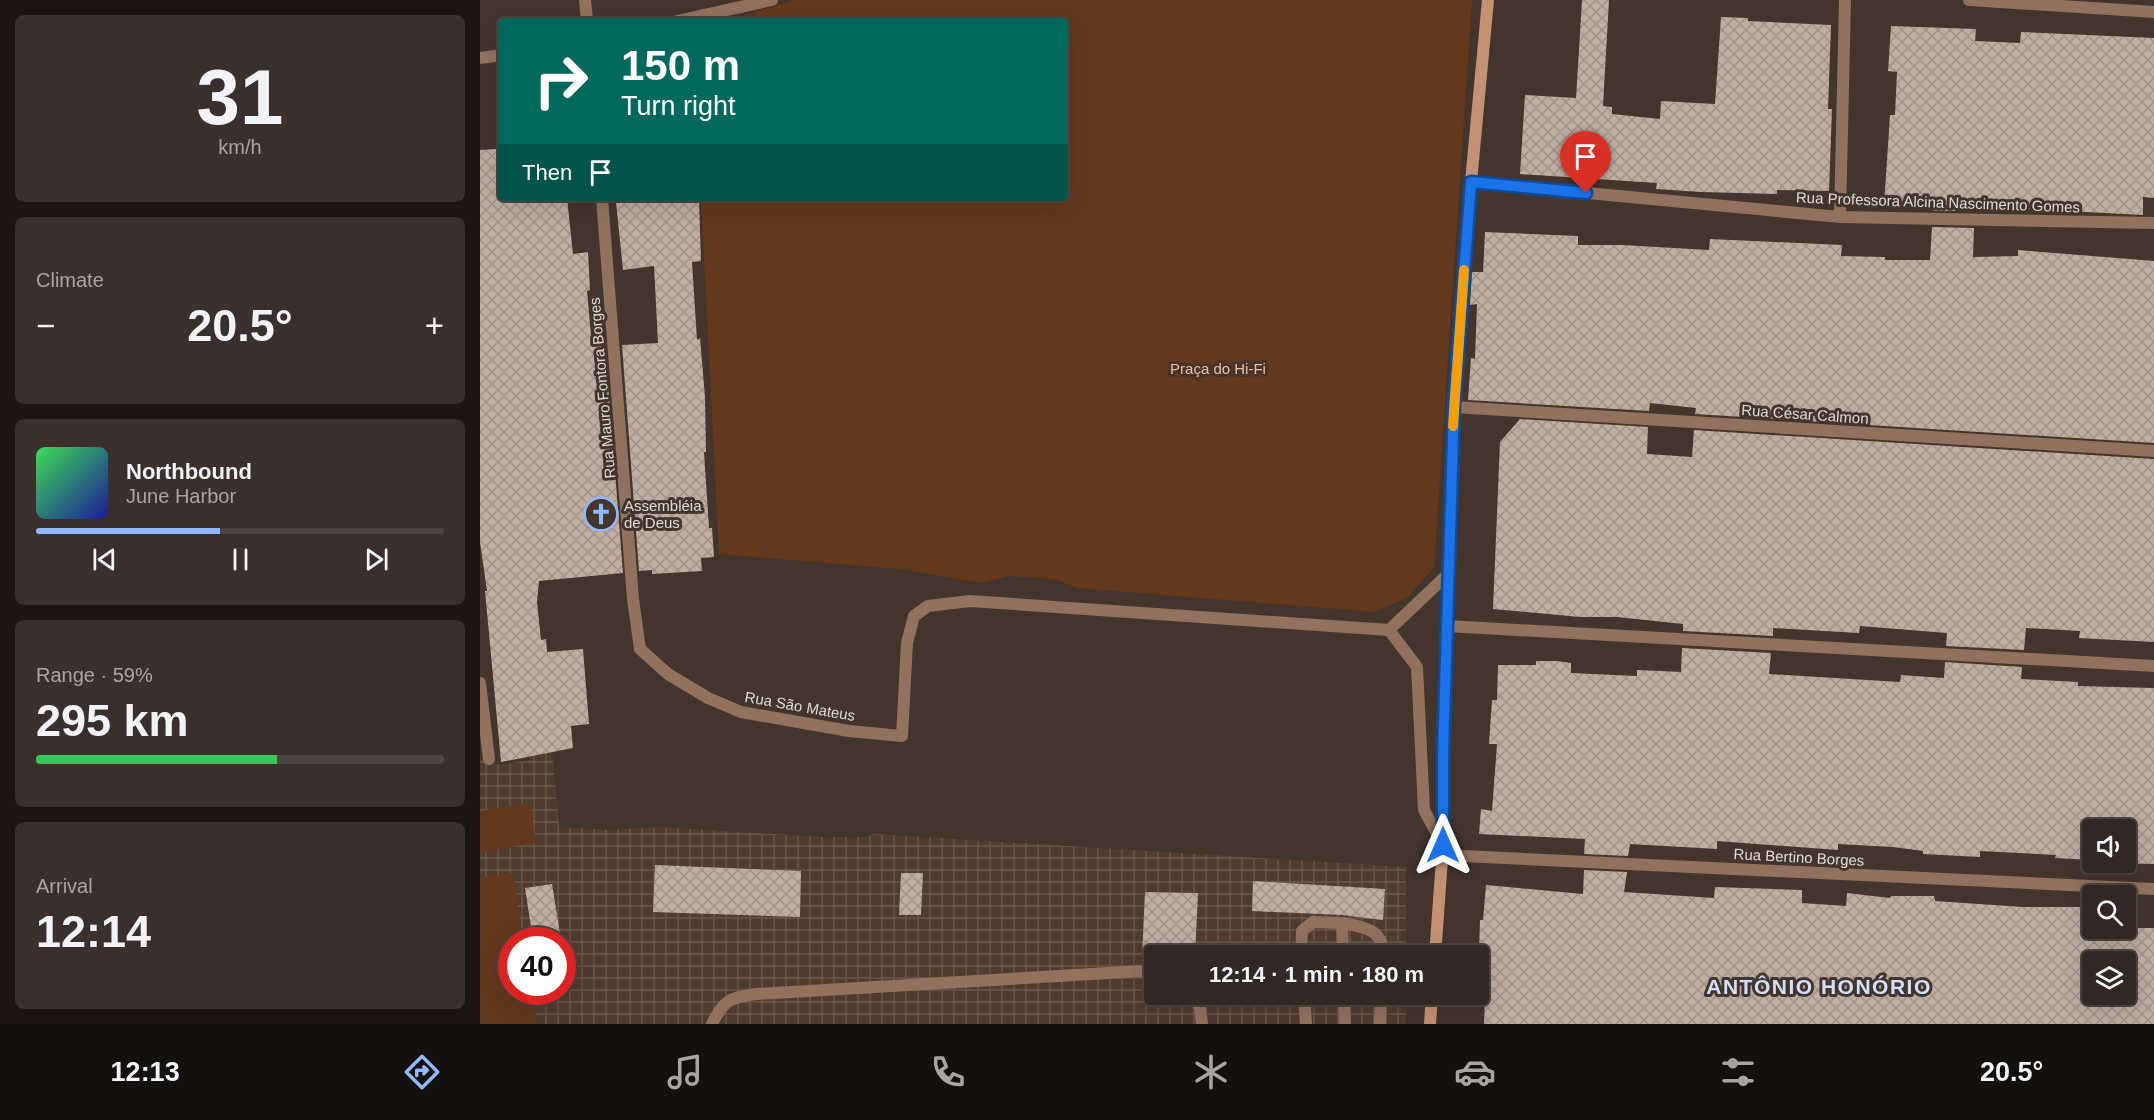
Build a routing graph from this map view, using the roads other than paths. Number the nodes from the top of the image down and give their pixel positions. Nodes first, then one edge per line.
1 (585, 0) edge
2 (772, 0) edge
3 (1488, 0) edge
4 (1845, 0) edge
5 (1970, 0) edge
6 (2154, 12) edge
7 (587, 18) edge
8 (691, 18) edge
9 (498, 55) edge
10 (480, 58) edge
11 (1471, 182) junction
12 (602, 201) edge
13 (1840, 217) junction
14 (2154, 223) edge
15 (1454, 407) junction
16 (2154, 451) edge
17 (1449, 574) junction
18 (1447, 626) junction
19 (1389, 630) junction
20 (640, 648) joint
21 (2154, 666) edge
22 (480, 683) edge
23 (489, 759) dead end
24 (1442, 850) junction
25 (2154, 889) edge
26 (1342, 923) junction
27 (1301, 945) edge
28 (1343, 945) edge
29 (1381, 945) edge
30 (1436, 945) edge
31 (1144, 972) edge
32 (1199, 1005) edge
33 (1305, 1005) edge
34 (1344, 1005) edge
35 (1381, 1005) edge
36 (1431, 1005) edge
37 (712, 1024) edge
38 (1202, 1024) edge
39 (1306, 1024) edge
40 (1345, 1024) edge
41 (1380, 1024) edge
42 (1430, 1024) edge

1 - 7 street
2 - 8 street
3 - 11 street
4 - 13 street
5 - 6 street
9 - 10 street
11 - 13 street, Rua Professora Alcina Nascimento Gomes
11 - 15 street
12 - 20 street, Rua Mauro Fontora Borges
13 - 14 street, Rua Professora Alcina Nascimento Gomes
15 - 16 street, Rua César Calmon
15 - 17 street
17 - 18 street
17 - 19 street
18 - 21 street
18 - 24 street
19 - 20 street, Rua São Mateus
19 - 24 street
22 - 23 street
24 - 25 street, Rua Bertino Borges
24 - 30 street
26 - 27 street
26 - 28 street
26 - 29 street
31 - 37 street
32 - 38 street
33 - 39 street
34 - 40 street
35 - 41 street
36 - 42 street

